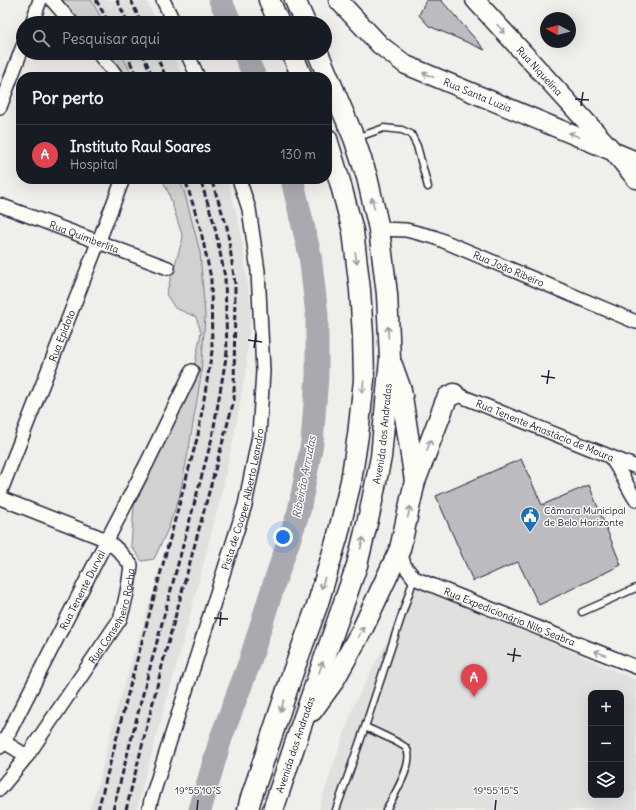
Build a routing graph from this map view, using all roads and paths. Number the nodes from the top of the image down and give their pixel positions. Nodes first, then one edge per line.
1 (40, 0) edge
2 (52, 0) edge
3 (163, 0) edge
4 (269, 0) edge
5 (295, 0) edge
6 (338, 0) edge
7 (475, 0) edge
8 (34, 16) edge
9 (66, 16) edge
10 (171, 16) edge
11 (276, 16) edge
12 (302, 16) edge
13 (18, 60) edge
14 (104, 60) edge
15 (190, 60) edge
16 (295, 60) edge
17 (321, 60) edge
18 (113, 72) edge
19 (196, 72) edge
20 (300, 72) edge
21 (326, 72) edge
22 (332, 86) edge
23 (0, 107) edge
24 (354, 138) junction
25 (613, 151) junction
26 (332, 156) edge
27 (636, 161) edge
28 (636, 179) edge
29 (121, 184) edge
30 (240, 184) edge
31 (428, 187) dead end
32 (0, 205) edge
33 (379, 229) junction
34 (98, 243) junction
35 (168, 268) dead end
36 (636, 322) edge
37 (390, 359) junction
38 (192, 370) dead end
39 (454, 394) joint
40 (611, 458) junction
41 (636, 467) edge
42 (416, 481) junction
43 (0, 493) edge
44 (0, 498) edge
45 (636, 500) edge
46 (107, 540) junction
47 (400, 549) junction
48 (414, 578) junction
49 (636, 588) edge
50 (582, 612) dead end
51 (636, 667) edge
52 (302, 723) junction
53 (365, 727) junction
54 (1, 743) edge
55 (27, 756) junction
56 (0, 789) edge
57 (149, 810) edge
58 (248, 810) edge
59 (273, 810) edge
60 (336, 810) edge
61 (386, 810) edge

1 - 8 street
2 - 9 street
3 - 10 street
4 - 11 main road
5 - 12 main road
25 -> 6 street, Rua Santa Luzia
7 -> 25 street, Rua Niquelina
13 - 23 street
14 - 18 street
15 - 19 street
16 - 20 main road
17 - 21 main road, Avenida dos Andradas
22 - 24 main road, Avenida dos Andradas
24 - 31 lane
33 -> 24 main road, Avenida dos Andradas
25 - 27 street, Rua Santa Luzia
25 - 28 street, Rua Niquelina
26 -> 58 main road
29 - 34 street, Rua Epidoto
30 - 57 street, Pista de Cooper Alberto Leandro
32 - 34 street, Rua Quimberlita
33 - 36 street, Rua João Ribeiro
37 -> 33 main road, Avenida dos Andradas
34 - 35 street, Rua Quimberlita
34 - 43 street, Rua Epidoto
37 - 42 main road
52 -> 37 main road, Avenida dos Andradas
38 - 46 street
39 - 40 street, Rua Tenente Anastácio de Moura
42 -> 39 main road
40 - 41 street, Rua Tenente Anastácio de Moura
40 - 45 street
47 -> 42 main road
44 - 46 street, Rua Tenente Durval
46 - 54 street, Rua Tenente Durval
46 - 55 street, Rua Conselheiro Rocha
47 - 48 street
52 -> 47 main road
51 -> 48 street, Rua Expedicionário Nilo Seabra
48 - 53 lane
49 - 50 lane
52 - 59 main road, Avenida dos Andradas
53 - 60 lane
53 - 61 lane
54 - 55 street
55 - 56 street, Rua Conselheiro Rocha

